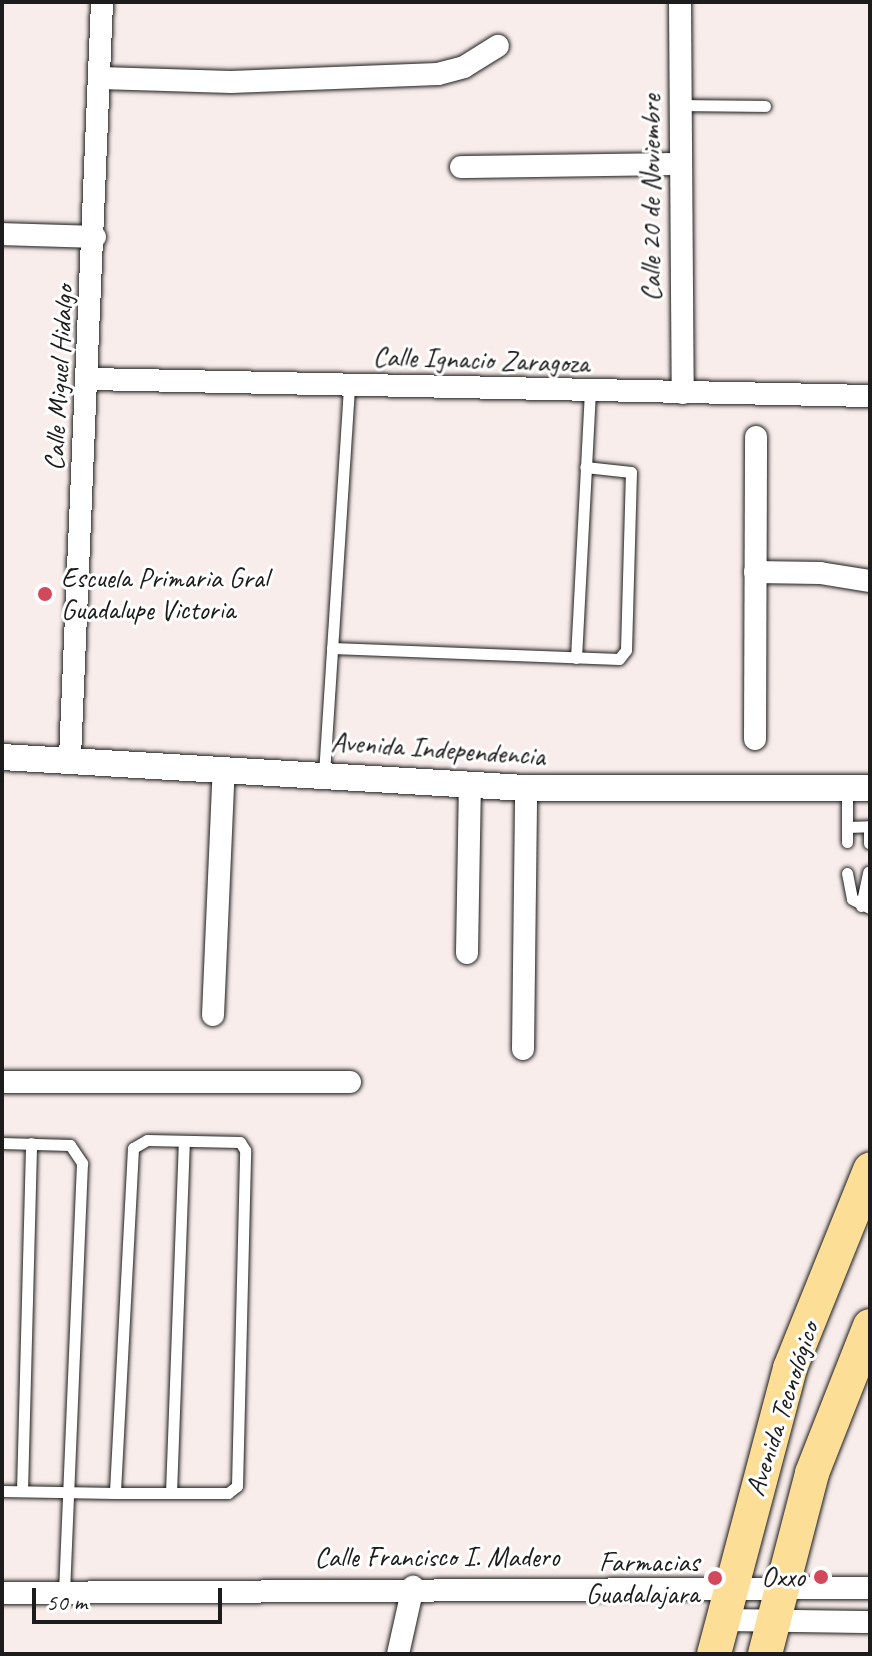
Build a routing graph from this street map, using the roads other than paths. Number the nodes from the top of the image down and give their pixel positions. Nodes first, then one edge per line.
1 (102, 2) edge
2 (680, 2) edge
3 (498, 46) dead end
4 (100, 78) junction
5 (681, 105) junction
6 (765, 106) dead end
7 (681, 164) junction
8 (461, 167) dead end
9 (2, 234) edge
10 (95, 237) junction
11 (90, 379) junction
12 (349, 386) junction
13 (590, 393) junction
14 (683, 393) junction
15 (870, 396) edge
16 (756, 437) dead end
17 (585, 467) junction
18 (755, 572) junction
19 (870, 581) edge
20 (332, 648) junction
21 (576, 658) junction
22 (755, 739) dead end
23 (2, 757) edge
24 (70, 757) junction
25 (224, 768) junction
26 (324, 774) junction
27 (470, 785) junction
28 (526, 788) junction
29 (858, 788) edge
30 (870, 826) edge
31 (847, 827) junction
32 (847, 842) dead end
33 (869, 843) edge
34 (868, 872) dead end
35 (847, 873) dead end
36 (866, 907) edge
37 (467, 953) dead end
38 (213, 1015) dead end
39 (523, 1049) dead end
40 (2, 1082) edge
41 (350, 1082) dead end
42 (184, 1141) junction
43 (2, 1143) edge
44 (31, 1143) junction
45 (870, 1170) edge
46 (868, 1337) edge
47 (2, 1491) edge
48 (22, 1491) junction
49 (68, 1492) junction
50 (115, 1493) junction
51 (171, 1493) junction
52 (728, 1586) junction
53 (413, 1587) junction
54 (779, 1587) junction
55 (870, 1588) edge
56 (64, 1592) junction
57 (2, 1593) edge
58 (721, 1620) junction
59 (870, 1622) edge
60 (768, 1638) edge
61 (398, 1654) edge
62 (714, 1654) edge

1 - 4 street, Calle Miguel Hidalgo
2 - 5 street, Calle 20 de Noviembre
3 - 4 street
4 - 10 street, Calle Miguel Hidalgo
5 - 6 lane
5 - 7 street, Calle 20 de Noviembre
7 - 8 street
7 - 14 street, Calle 20 de Noviembre
9 - 10 street
10 - 11 street, Calle Miguel Hidalgo
11 - 12 street, Calle Ignacio Zaragoza
11 - 24 street, Calle Miguel Hidalgo
12 - 13 street, Calle Ignacio Zaragoza
12 - 20 lane
13 - 14 street, Calle Ignacio Zaragoza
13 - 17 lane
14 - 15 street, Calle Ignacio Zaragoza
16 - 18 street
17 - 21 lane
17 - 21 lane
18 - 19 street
18 - 22 street
20 - 21 lane
20 - 26 lane
23 - 24 street, Avenida Independencia
24 - 25 street, Avenida Independencia
25 - 26 street, Avenida Independencia
25 - 38 street
26 - 27 street, Avenida Independencia
27 - 28 street, Avenida Independencia
27 - 37 street
28 - 29 street, Avenida Independencia
28 - 39 street
29 - 31 lane
30 - 31 lane
30 - 33 lane
31 - 32 lane
34 - 36 lane
35 - 36 lane
40 - 41 street
42 - 50 lane
42 - 51 lane
42 - 51 lane
43 - 44 lane
44 - 48 lane
44 - 49 lane
45 - 52 main road, Avenida Tecnológico
46 - 54 main road, Avenida Tecnológico
47 - 48 lane
48 - 49 lane
49 - 50 lane
49 - 56 lane
50 - 51 lane
52 - 53 street, Calle Francisco I. Madero
52 - 54 street, Calle Francisco I. Madero
52 - 58 main road, Avenida Tecnológico
53 - 56 street, Calle Francisco I. Madero
53 - 61 street
54 - 55 street, Calle Francisco I. Madero
54 - 60 main road, Avenida Tecnológico
56 - 57 street, Calle Francisco I. Madero
58 - 60 street
58 - 62 main road, Avenida Tecnológico
59 - 60 street

